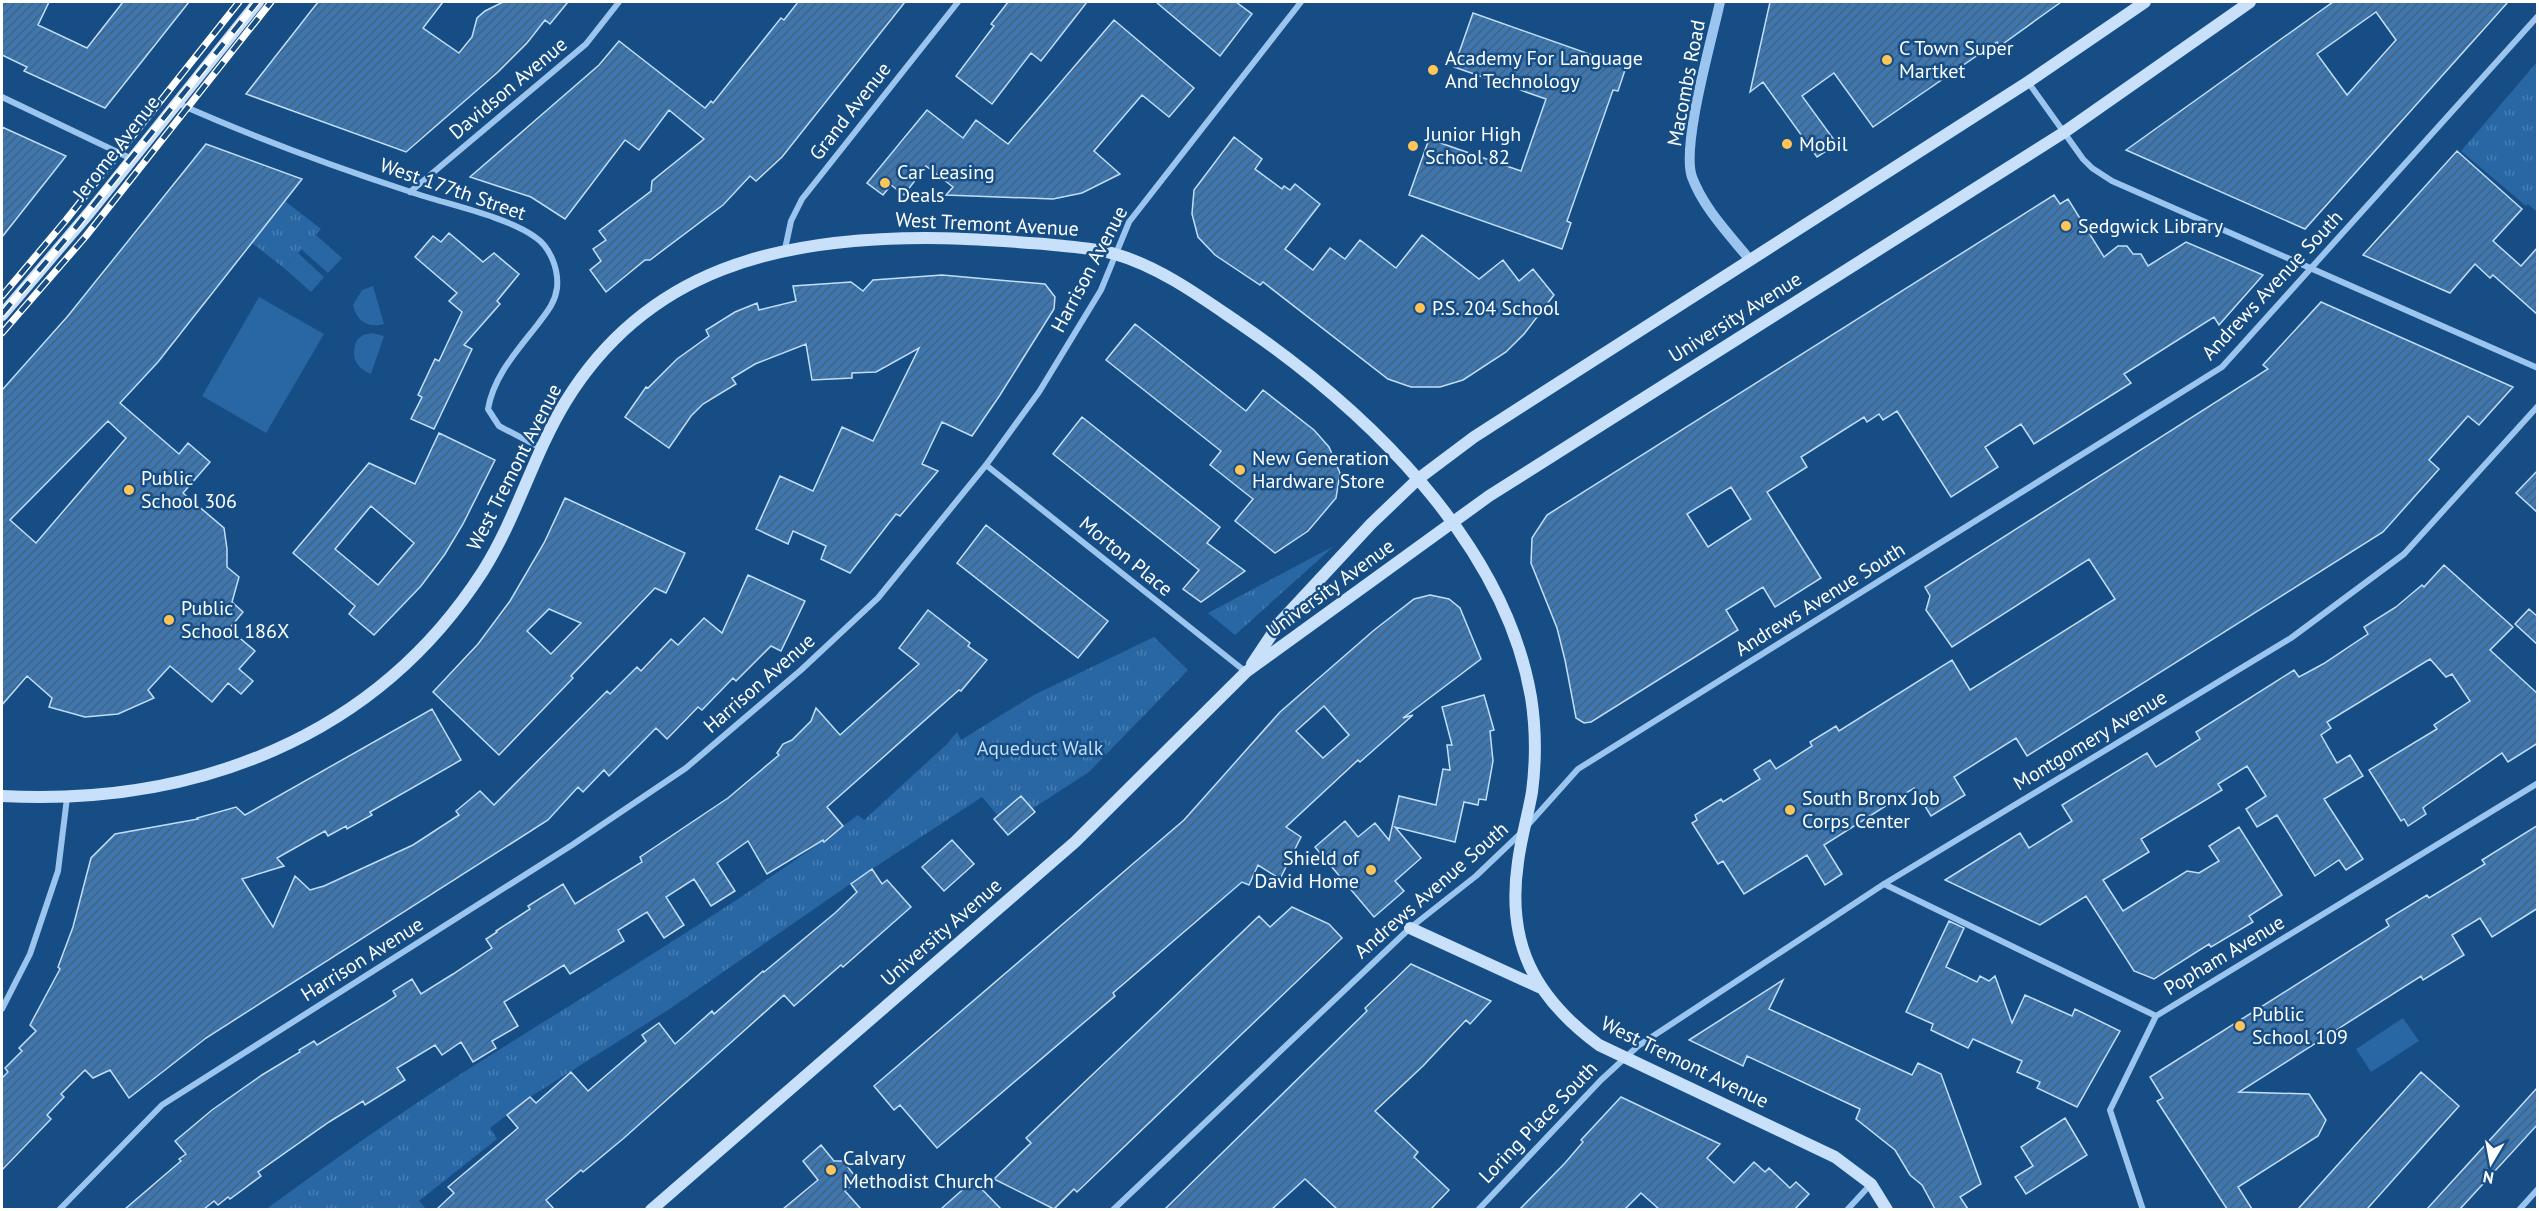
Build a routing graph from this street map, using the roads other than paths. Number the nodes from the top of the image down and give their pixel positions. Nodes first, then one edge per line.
1 (258, 2) edge
2 (619, 2) edge
3 (958, 2) edge
4 (1301, 2) edge
5 (1718, 2) edge
6 (2145, 2) edge
7 (2250, 2) edge
8 (2538, 16) edge
9 (2028, 82) junction
10 (2, 97) edge
11 (177, 103) junction
12 (2063, 132) junction
13 (132, 159) junction
14 (410, 192) junction
15 (785, 249) junction
16 (1116, 254) junction
17 (1750, 260) junction
18 (2311, 268) junction
19 (2, 315) edge
20 (2538, 368) edge
21 (2538, 406) edge
22 (541, 448) junction
23 (986, 465) junction
24 (1418, 479) junction
25 (1454, 522) junction
26 (1246, 672) junction
27 (2538, 783) edge
28 (2, 796) edge
29 (67, 798) junction
30 (1524, 830) junction
31 (1884, 884) junction
32 (1410, 928) junction
33 (1539, 987) junction
34 (2, 1009) edge
35 (2156, 1016) junction
36 (1623, 1059) junction
37 (1871, 1184) junction
38 (2538, 1189) edge
39 (59, 1209) edge
40 (651, 1209) edge
41 (1113, 1209) edge
42 (1478, 1209) edge
43 (1847, 1209) edge
44 (1887, 1209) edge
45 (2143, 1209) edge
46 (2519, 1209) edge

1 - 11 main road, Jerome Avenue
2 - 14 street, Davidson Avenue
3 - 15 street, Grand Avenue
4 - 16 street, Harrison Avenue
5 - 17 street, Macombs Road
6 - 9 main road, University Avenue
7 - 12 main road, University Avenue
8 - 18 street, Andrews Avenue South
9 - 12 street
9 - 17 main road, University Avenue
10 - 13 street
11 - 13 main road, Jerome Avenue
11 - 14 street, West 177th Street
12 - 18 street
12 - 25 main road, University Avenue
13 - 19 main road, Jerome Avenue
14 - 22 street, West 177th Street
15 - 16 main road, West Tremont Avenue
15 - 22 main road, West Tremont Avenue
16 - 23 street, Harrison Avenue
16 - 24 main road, West Tremont Avenue
17 - 24 main road, University Avenue
18 - 20 street
18 - 30 street, Andrews Avenue South
21 - 31 street, Montgomery Avenue
22 - 29 main road, West Tremont Avenue
23 - 26 street, Morton Place
23 - 39 street, Harrison Avenue
24 - 25 main road, West Tremont Avenue
24 - 26 main road, University Avenue
25 - 26 main road, University Avenue
25 - 30 main road, West Tremont Avenue
26 - 40 main road, University Avenue
27 - 35 street, Popham Avenue
28 - 29 main road, West Tremont Avenue
29 - 34 street
30 - 32 street, Andrews Avenue South
30 - 33 main road, West Tremont Avenue
31 - 35 street, Popham Avenue
31 - 36 street, Montgomery Avenue
32 - 33 main road
32 - 41 street, Andrews Avenue South
33 - 36 main road, West Tremont Avenue
35 - 45 street
36 - 37 main road, West Tremont Avenue
36 - 42 street, Loring Place South
37 - 43 street
37 - 44 main road, West Tremont Avenue
38 - 46 street

